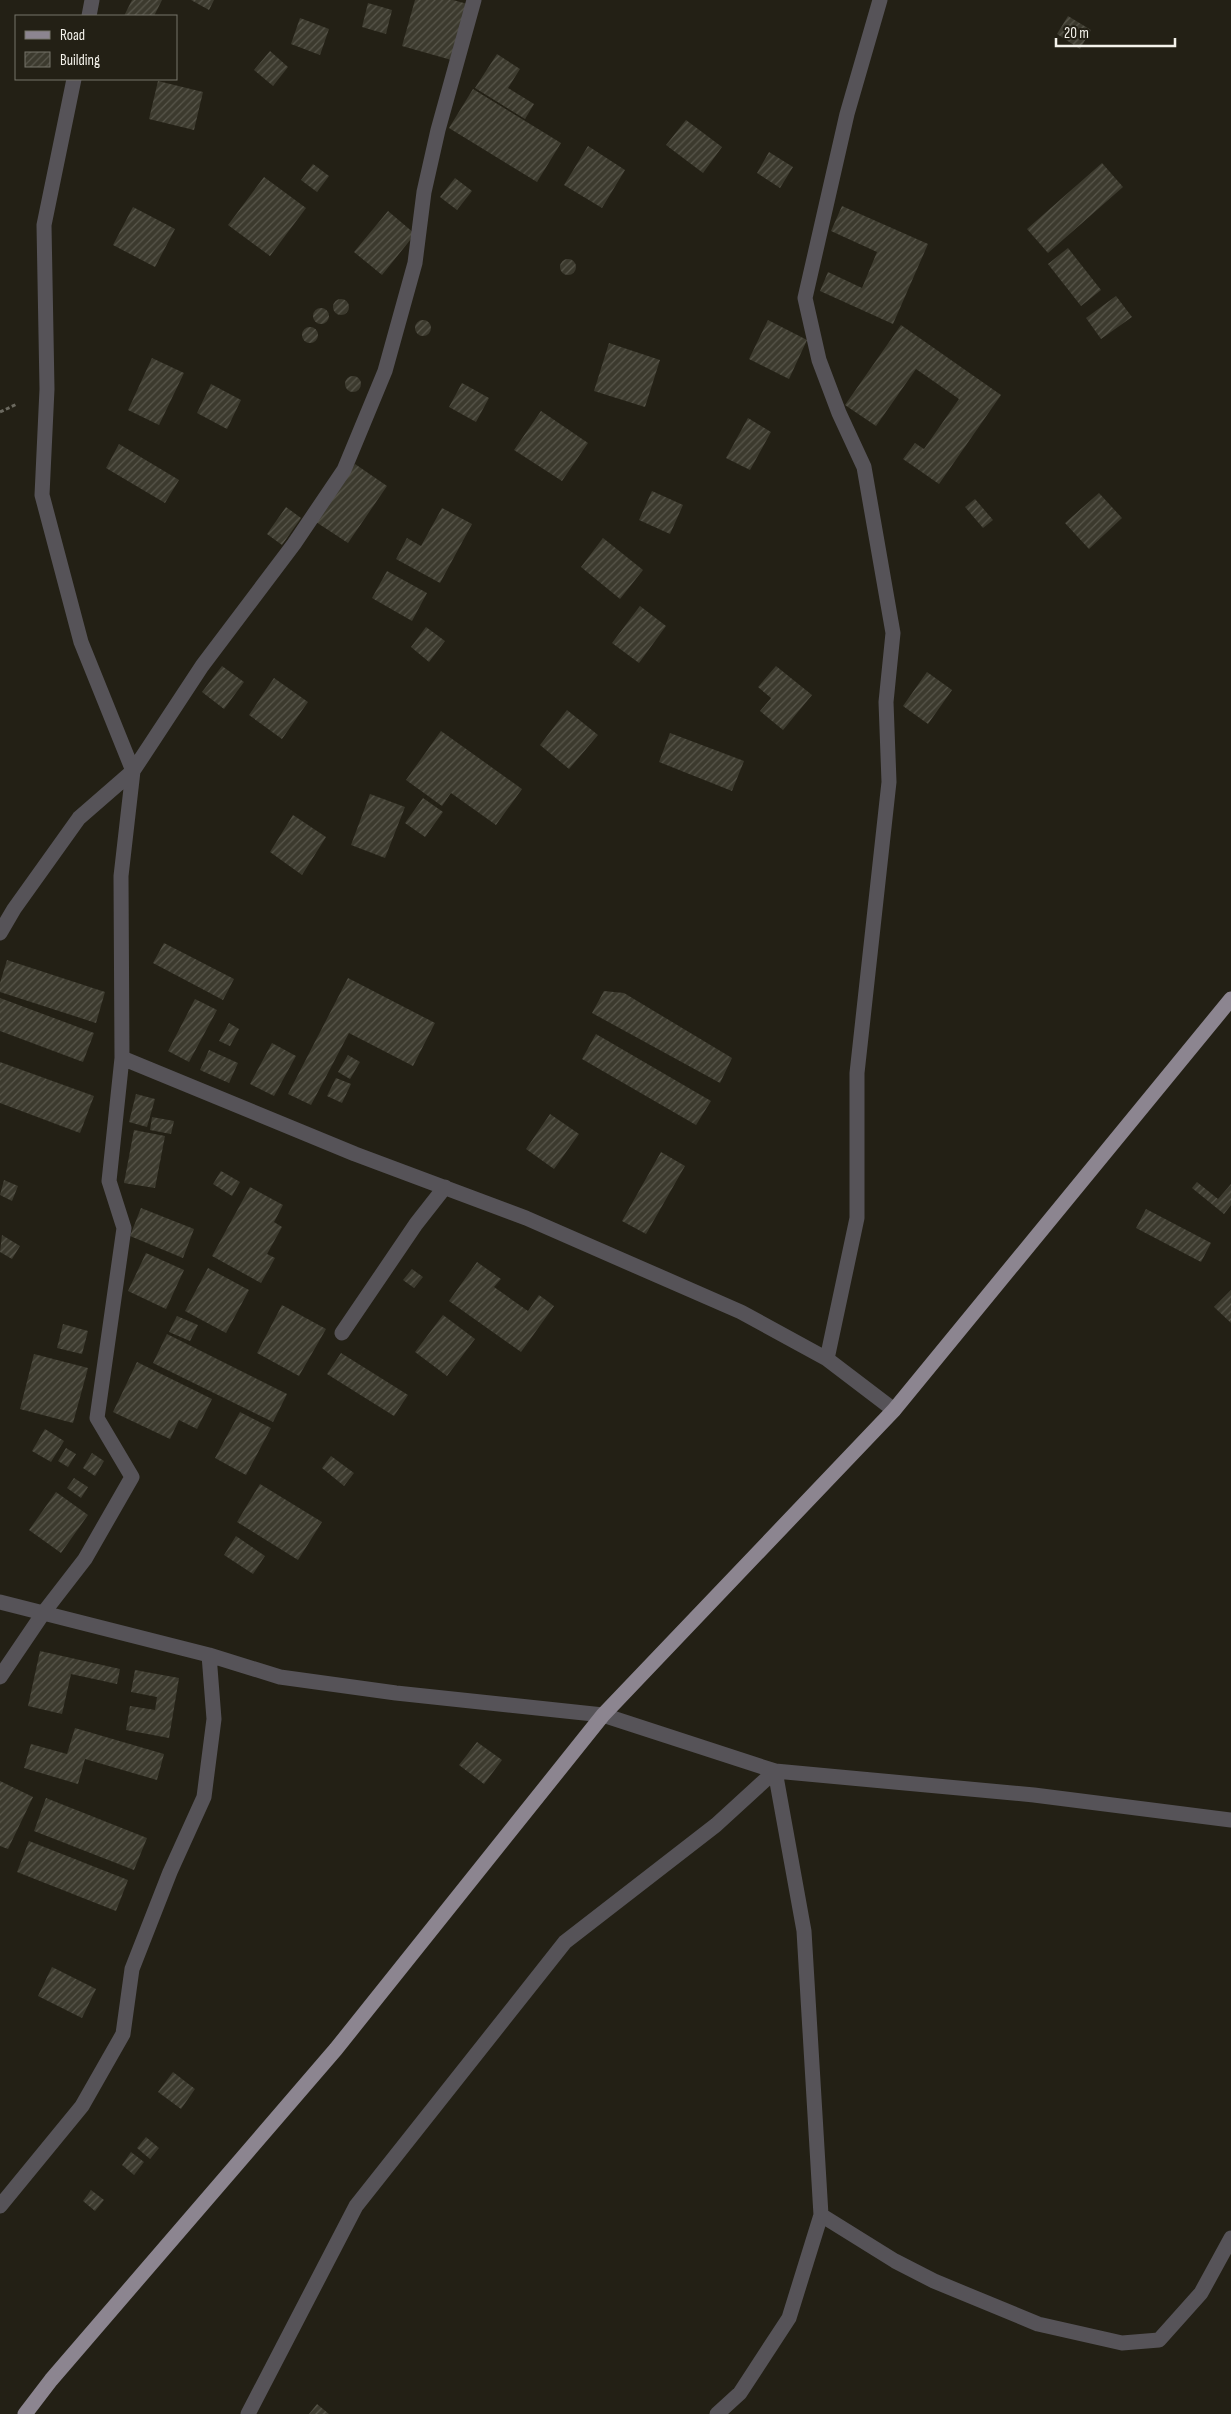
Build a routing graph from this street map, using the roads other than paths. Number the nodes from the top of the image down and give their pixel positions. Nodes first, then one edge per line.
1 (92, 0) edge
2 (474, 0) edge
3 (880, 0) edge
4 (88, 15) edge
5 (74, 80) edge
6 (133, 772) junction
7 (0, 933) edge
8 (1231, 999) edge
9 (122, 1058) junction
10 (445, 1187) junction
11 (342, 1333) dead end
12 (827, 1359) junction
13 (894, 1410) junction
14 (0, 1602) edge
15 (44, 1612) junction
16 (209, 1655) junction
17 (0, 1677) edge
18 (603, 1715) junction
19 (775, 1771) junction
20 (1231, 1820) edge
21 (0, 2206) edge
22 (821, 2215) junction
23 (1231, 2238) edge
24 (25, 2414) edge
25 (248, 2414) edge
26 (717, 2414) edge

1 - 4 street
2 - 6 street
3 - 12 street
5 - 6 street
6 - 7 street
6 - 9 street
8 - 13 main road
9 - 10 street
9 - 15 street
10 - 11 street
10 - 12 street
12 - 13 street
13 - 18 main road
14 - 15 street
15 - 16 street
15 - 17 street
16 - 18 street
16 - 21 street
18 - 19 street
18 - 24 main road
19 - 20 street
19 - 22 street
19 - 25 street
22 - 23 street
22 - 26 street

